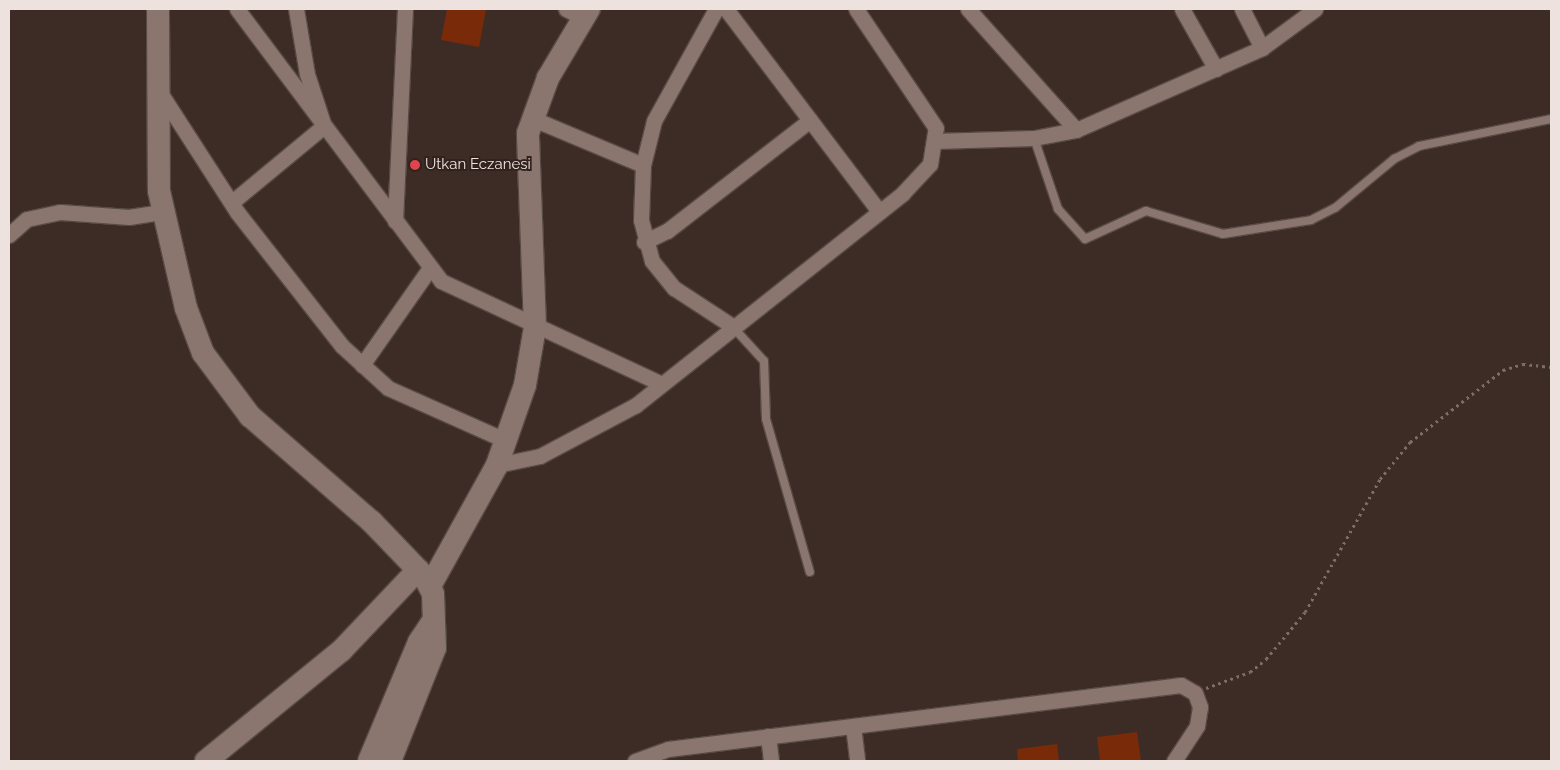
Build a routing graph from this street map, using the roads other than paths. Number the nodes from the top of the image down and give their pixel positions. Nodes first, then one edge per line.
1 (158, 9) edge
2 (237, 9) edge
3 (296, 9) edge
4 (404, 9) edge
5 (716, 9) edge
6 (726, 9) edge
7 (856, 9) edge
8 (968, 9) edge
9 (1182, 9) edge
10 (1242, 9) edge
11 (1315, 9) edge
12 (580, 12) edge
13 (1262, 48) junction
14 (1216, 69) junction
15 (161, 94) junction
16 (531, 118) junction
17 (1551, 119) edge
18 (810, 120) junction
19 (324, 126) junction
20 (1076, 130) junction
21 (1034, 138) junction
22 (934, 141) junction
23 (643, 165) junction
24 (232, 202) junction
25 (879, 211) junction
26 (162, 212) junction
27 (395, 221) junction
28 (9, 235) edge
29 (644, 242) junction
30 (430, 268) junction
31 (732, 326) junction
32 (535, 327) junction
33 (362, 365) junction
34 (660, 383) junction
35 (507, 441) junction
36 (497, 465) junction
37 (810, 572) dead end
38 (424, 578) junction
39 (433, 621) junction
40 (853, 726) junction
41 (768, 736) junction
42 (206, 761) edge
43 (369, 761) edge
44 (390, 761) edge
45 (635, 761) edge
46 (771, 761) edge
47 (857, 761) edge
48 (1174, 761) edge

1 - 15 street
2 - 19 street
3 - 19 street
4 - 27 street
5 - 23 street
6 - 18 street
7 - 22 street
8 - 20 street
9 - 14 street
10 - 13 street
11 - 13 street
12 - 16 street
13 - 14 street
14 - 20 street
15 - 24 street
15 - 26 street
16 - 23 street
16 - 32 street
17 - 21 lane
18 - 25 street
18 - 29 street
19 - 24 street
19 - 27 street
20 - 21 street
21 - 22 street
22 - 25 street
23 - 29 street
24 - 33 street
25 - 31 street
26 - 28 street
26 - 38 street
27 - 30 street
29 - 31 street
30 - 32 street
30 - 33 street
31 - 34 street
31 - 37 lane
32 - 34 street
32 - 35 street
33 - 35 street
34 - 36 street
35 - 36 street
36 - 38 street
38 - 39 street
38 - 42 street
39 - 43 street
39 - 44 street
40 - 41 street
40 - 47 street
40 - 48 street
41 - 45 street
41 - 46 street

